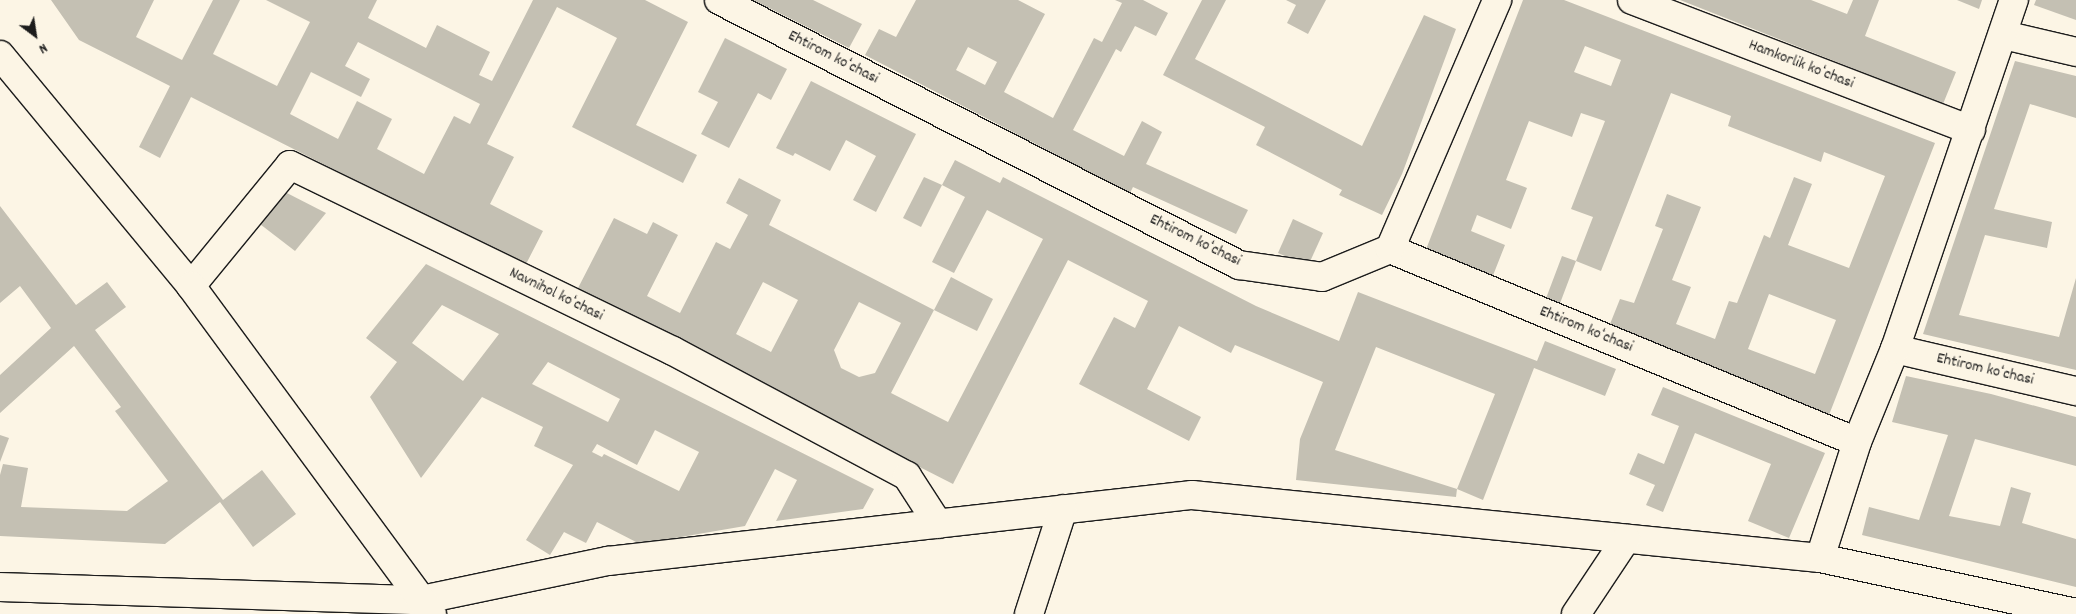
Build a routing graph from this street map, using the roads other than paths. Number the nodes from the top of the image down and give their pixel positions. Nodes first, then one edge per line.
1 (719, 0) edge
2 (1632, 0) edge
3 (2014, 0) edge
4 (1494, 1) edge
5 (2004, 35) junction
6 (2076, 52) edge
7 (0, 55) edge
8 (1971, 130) junction
9 (1390, 249) junction
10 (191, 286) junction
11 (1895, 349) junction
12 (2076, 391) edge
13 (1857, 442) junction
14 (1063, 510) junction
15 (938, 524) junction
16 (1626, 539) junction
17 (1820, 558) junction
18 (0, 587) edge
19 (427, 607) edge
20 (2076, 613) edge
21 (1029, 614) edge
22 (1576, 614) edge

1 - 9 street, Ehtirom koʻchasi
2 - 8 street, Hamkorlik koʻchasi
3 - 5 street
4 - 9 street
5 - 6 street
5 - 8 street
7 - 10 street
8 - 11 street
9 - 13 street, Ehtirom koʻchasi
10 - 15 street, Navnihol koʻchasi
10 - 19 street
11 - 12 street, Ehtirom koʻchasi
11 - 13 street
13 - 17 street
14 - 15 street
14 - 16 street
14 - 21 street
15 - 19 street
16 - 17 street
16 - 22 street
17 - 20 street
18 - 19 street

